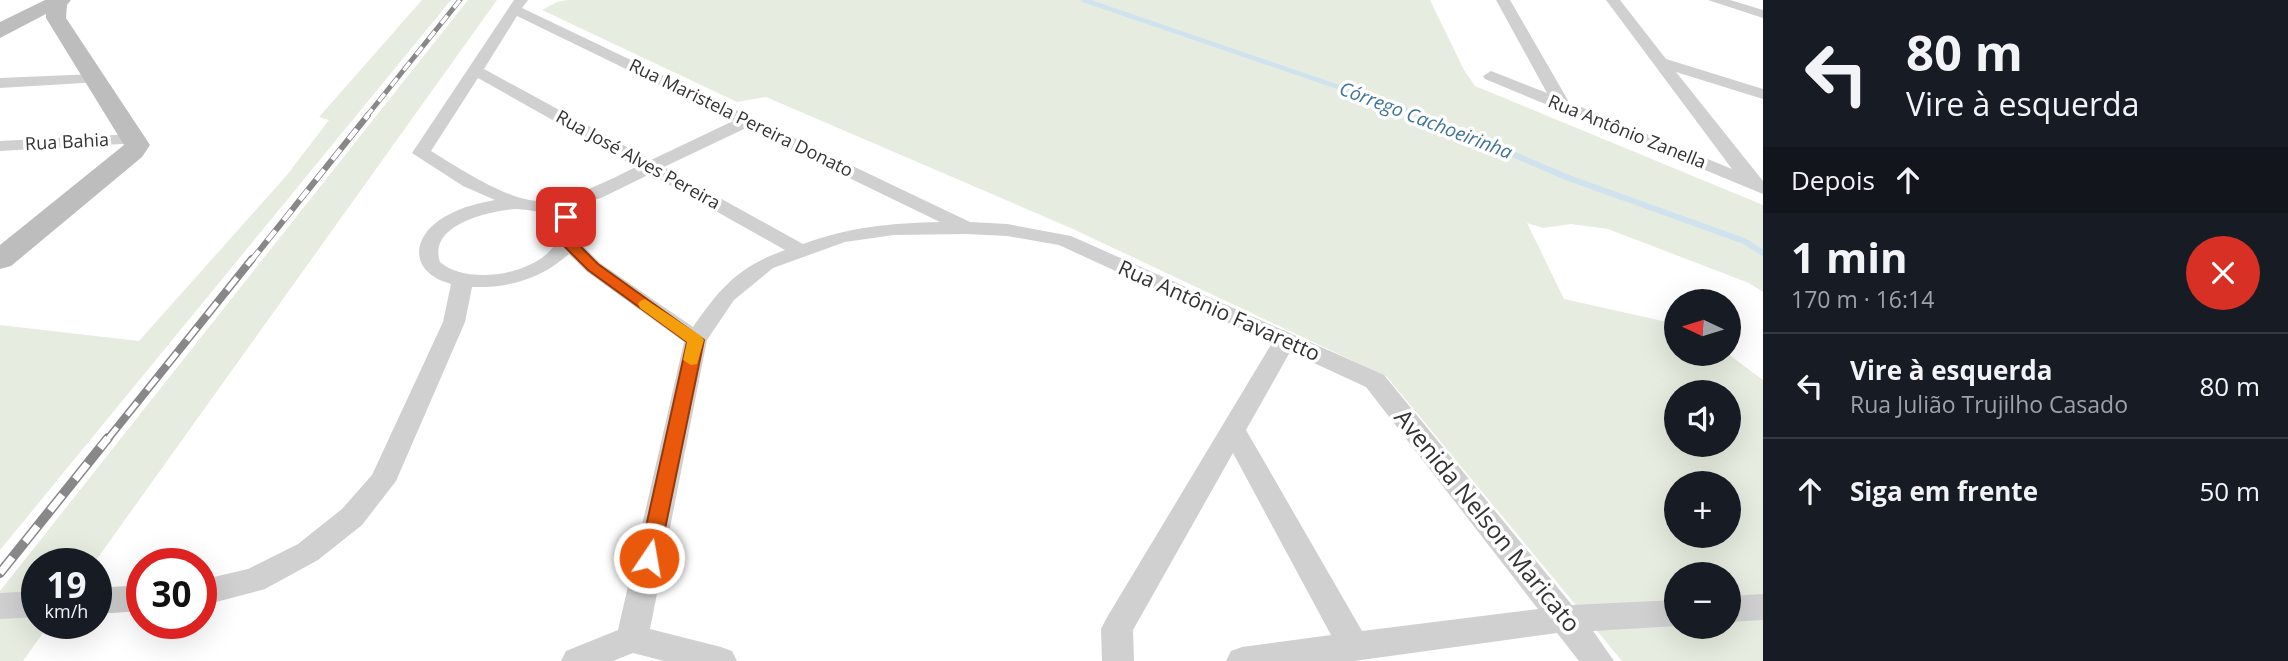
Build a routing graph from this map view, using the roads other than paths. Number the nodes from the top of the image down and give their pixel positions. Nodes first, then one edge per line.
1 (1503, 0) edge
2 (1614, 0) edge
3 (1715, 0) edge
4 (518, 5) edge
5 (58, 7) edge
6 (1762, 14) edge
7 (1, 27) edge
8 (1662, 63) junction
9 (475, 70) junction
10 (1491, 76) dead end
11 (94, 79) junction
12 (0, 83) edge
13 (1763, 94) edge
14 (1562, 105) junction
15 (747, 121) junction
16 (133, 139) junction
17 (3, 148) edge
18 (421, 153) joint
19 (652, 168) junction
20 (470, 182) junction
21 (1758, 186) edge
22 (594, 194) junction
23 (516, 203) junction
24 (546, 206) junction
25 (474, 211) junction
26 (566, 217) junction
27 (966, 228) junction
28 (568, 242) junction
29 (800, 250) junction
30 (0, 260) edge
31 (548, 262) junction
32 (593, 267) junction
33 (463, 280) junction
34 (497, 280) junction
35 (454, 322) junction
36 (696, 340) junction
37 (1285, 340) junction
38 (1375, 381) joint
39 (1233, 430) junction
40 (217, 589) edge
41 (1763, 607) edge
42 (1741, 609) edge
43 (1664, 614) edge
44 (1565, 620) junction
45 (632, 639) junction
46 (1354, 647) junction
47 (577, 661) edge
48 (721, 661) edge
49 (1118, 661) edge
50 (1242, 661) edge
51 (1598, 661) edge

1 - 14 street
2 - 8 street
3 - 6 street
4 - 9 street
4 - 15 street, Rua Maristela Pereira Donato
5 - 7 street
5 - 11 street
8 - 13 street
8 - 21 street
9 - 18 street
9 - 19 street, Rua José Alves Pereira
10 - 14 street, Rua Antônio Zanella
11 - 12 street
11 - 16 street
14 - 21 street, Rua Antônio Zanella
15 - 19 street
15 - 27 street, Rua Maristela Pereira Donato
16 - 17 street, Rua Bahia
16 - 30 street
18 - 20 street
19 - 22 street
19 - 29 street, Rua José Alves Pereira
20 - 23 street
20 - 25 street
22 - 24 street
22 - 26 street
23 - 24 street
23 - 25 street
24 - 26 street
25 - 33 street
26 - 28 street
27 - 29 street, Rua Antônio Favaretto
27 - 37 street, Rua Antônio Favaretto
28 - 31 street
28 - 32 street
29 - 36 street, Rua Antônio Favaretto
31 - 32 street
31 - 34 street
32 - 36 street
33 - 34 street
33 - 35 street
34 - 35 street
35 - 40 street
36 - 45 street
37 - 38 street, Rua Antônio Favaretto
37 - 39 street
38 - 44 street, Avenida Nelson Maricato
39 - 46 street
39 - 49 street
41 - 42 street
43 - 44 street
44 - 46 street
44 - 51 street, Avenida Nelson Maricato
45 - 47 street
45 - 48 street
46 - 50 street

